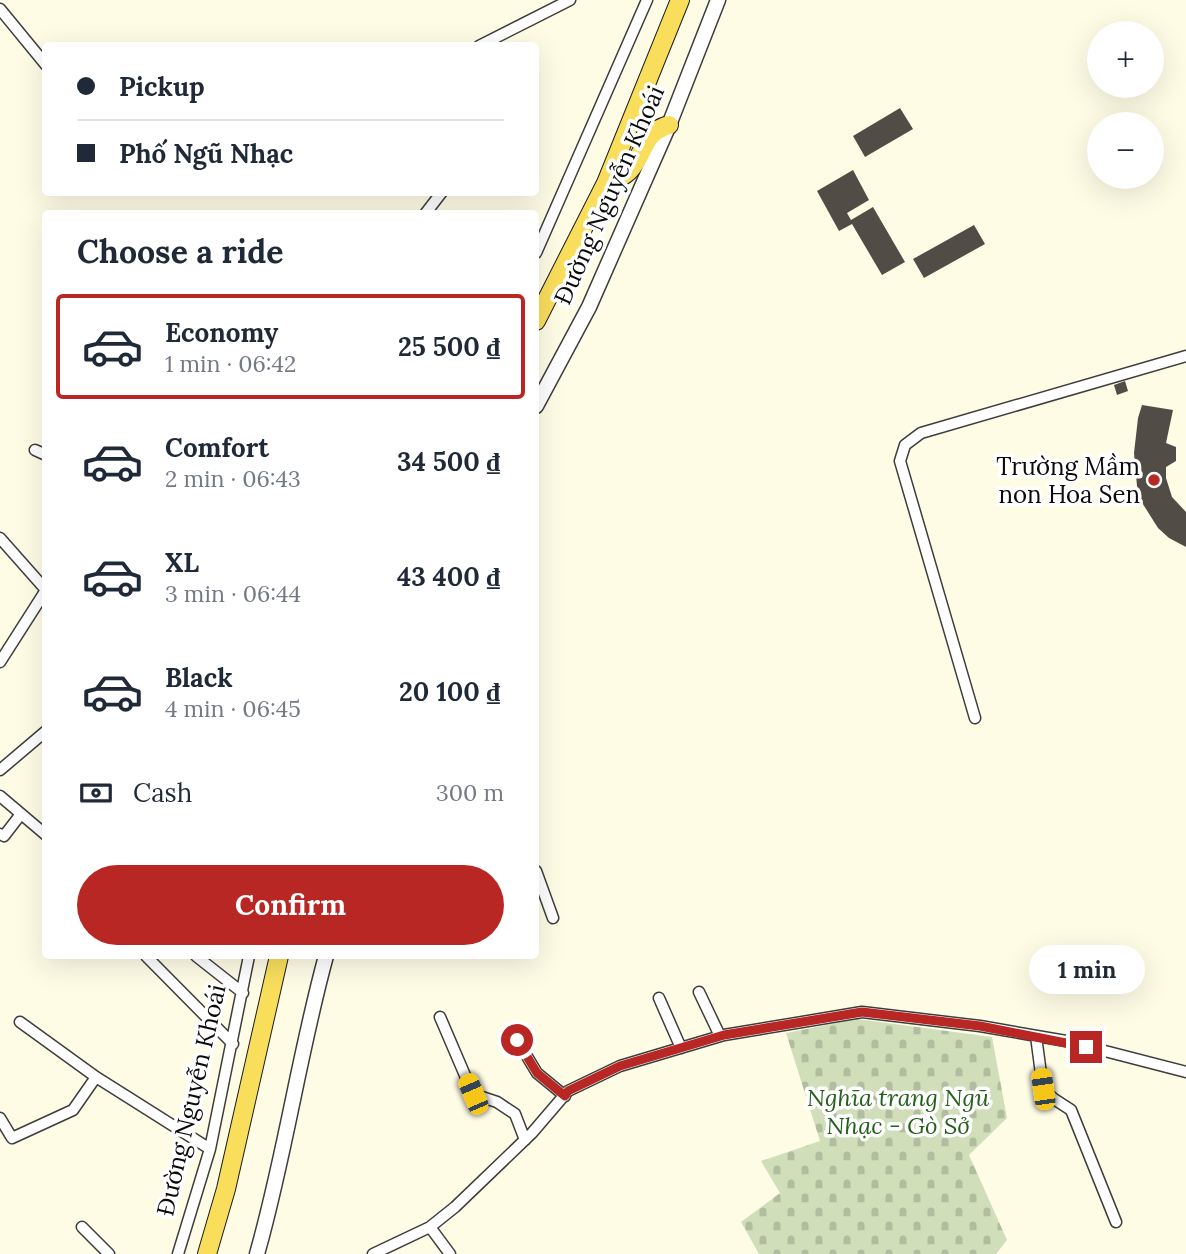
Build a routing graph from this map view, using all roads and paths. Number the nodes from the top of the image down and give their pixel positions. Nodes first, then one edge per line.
1 (570, 0) edge
2 (646, 0) edge
3 (680, 0) edge
4 (718, 0) edge
5 (0, 9) edge
6 (487, 42) edge
7 (42, 60) edge
8 (669, 125) junction
9 (606, 184) junction
10 (439, 196) edge
11 (428, 210) edge
12 (539, 246) edge
13 (539, 315) edge
14 (1186, 356) edge
15 (539, 400) edge
16 (0, 538) edge
17 (42, 585) edge
18 (42, 596) edge
19 (0, 662) edge
20 (975, 718) dead end
21 (42, 734) edge
22 (0, 770) edge
23 (0, 796) edge
24 (21, 814) junction
25 (42, 832) edge
26 (0, 834) edge
27 (539, 879) edge
28 (553, 918) dead end
29 (149, 959) edge
30 (199, 959) edge
31 (249, 959) edge
32 (278, 959) edge
33 (325, 959) edge
34 (699, 992) dead end
35 (243, 993) junction
36 (659, 998) dead end
37 (440, 1017) dead end
38 (20, 1021) dead end
39 (720, 1036) junction
40 (1036, 1036) junction
41 (517, 1040) dead end
42 (233, 1044) junction
43 (681, 1048) junction
44 (1186, 1072) edge
45 (96, 1077) junction
46 (565, 1096) junction
47 (0, 1118) edge
48 (525, 1140) junction
49 (210, 1149) junction
50 (1116, 1222) dead end
51 (82, 1227) dead end
52 (430, 1227) junction
53 (109, 1254) edge
54 (178, 1254) edge
55 (207, 1254) edge
56 (257, 1254) edge
57 (373, 1254) edge
58 (450, 1254) edge

1 - 6 street
2 - 12 street, Đường Nguyễn Khoái
3 - 9 main road, Đường Nguyễn Khoái
4 - 8 street, Đường Nguyễn Khoái
5 - 7 street
8 - 9 main road
8 - 15 street, Đường Nguyễn Khoái
9 - 13 main road, Đường Nguyễn Khoái
10 - 11 street
14 - 20 street
16 - 17 street
18 - 19 street
21 - 22 street
23 - 24 street
24 - 25 street
24 - 26 street
27 - 28 street
29 - 42 street
30 - 35 street
31 - 35 street, Đường Nguyễn Khoái
32 - 55 main road
33 - 56 street
34 - 39 street
35 - 42 street, Đường Nguyễn Khoái
36 - 43 street
37 - 48 street
38 - 45 street
39 - 40 street
39 - 43 street
40 - 44 street
40 - 50 street
41 - 46 street
42 - 49 street, Đường Nguyễn Khoái
43 - 46 street
45 - 47 street
45 - 49 street
46 - 48 street
48 - 52 street
49 - 54 street, Đường Nguyễn Khoái
51 - 53 street
52 - 57 street
52 - 58 street

